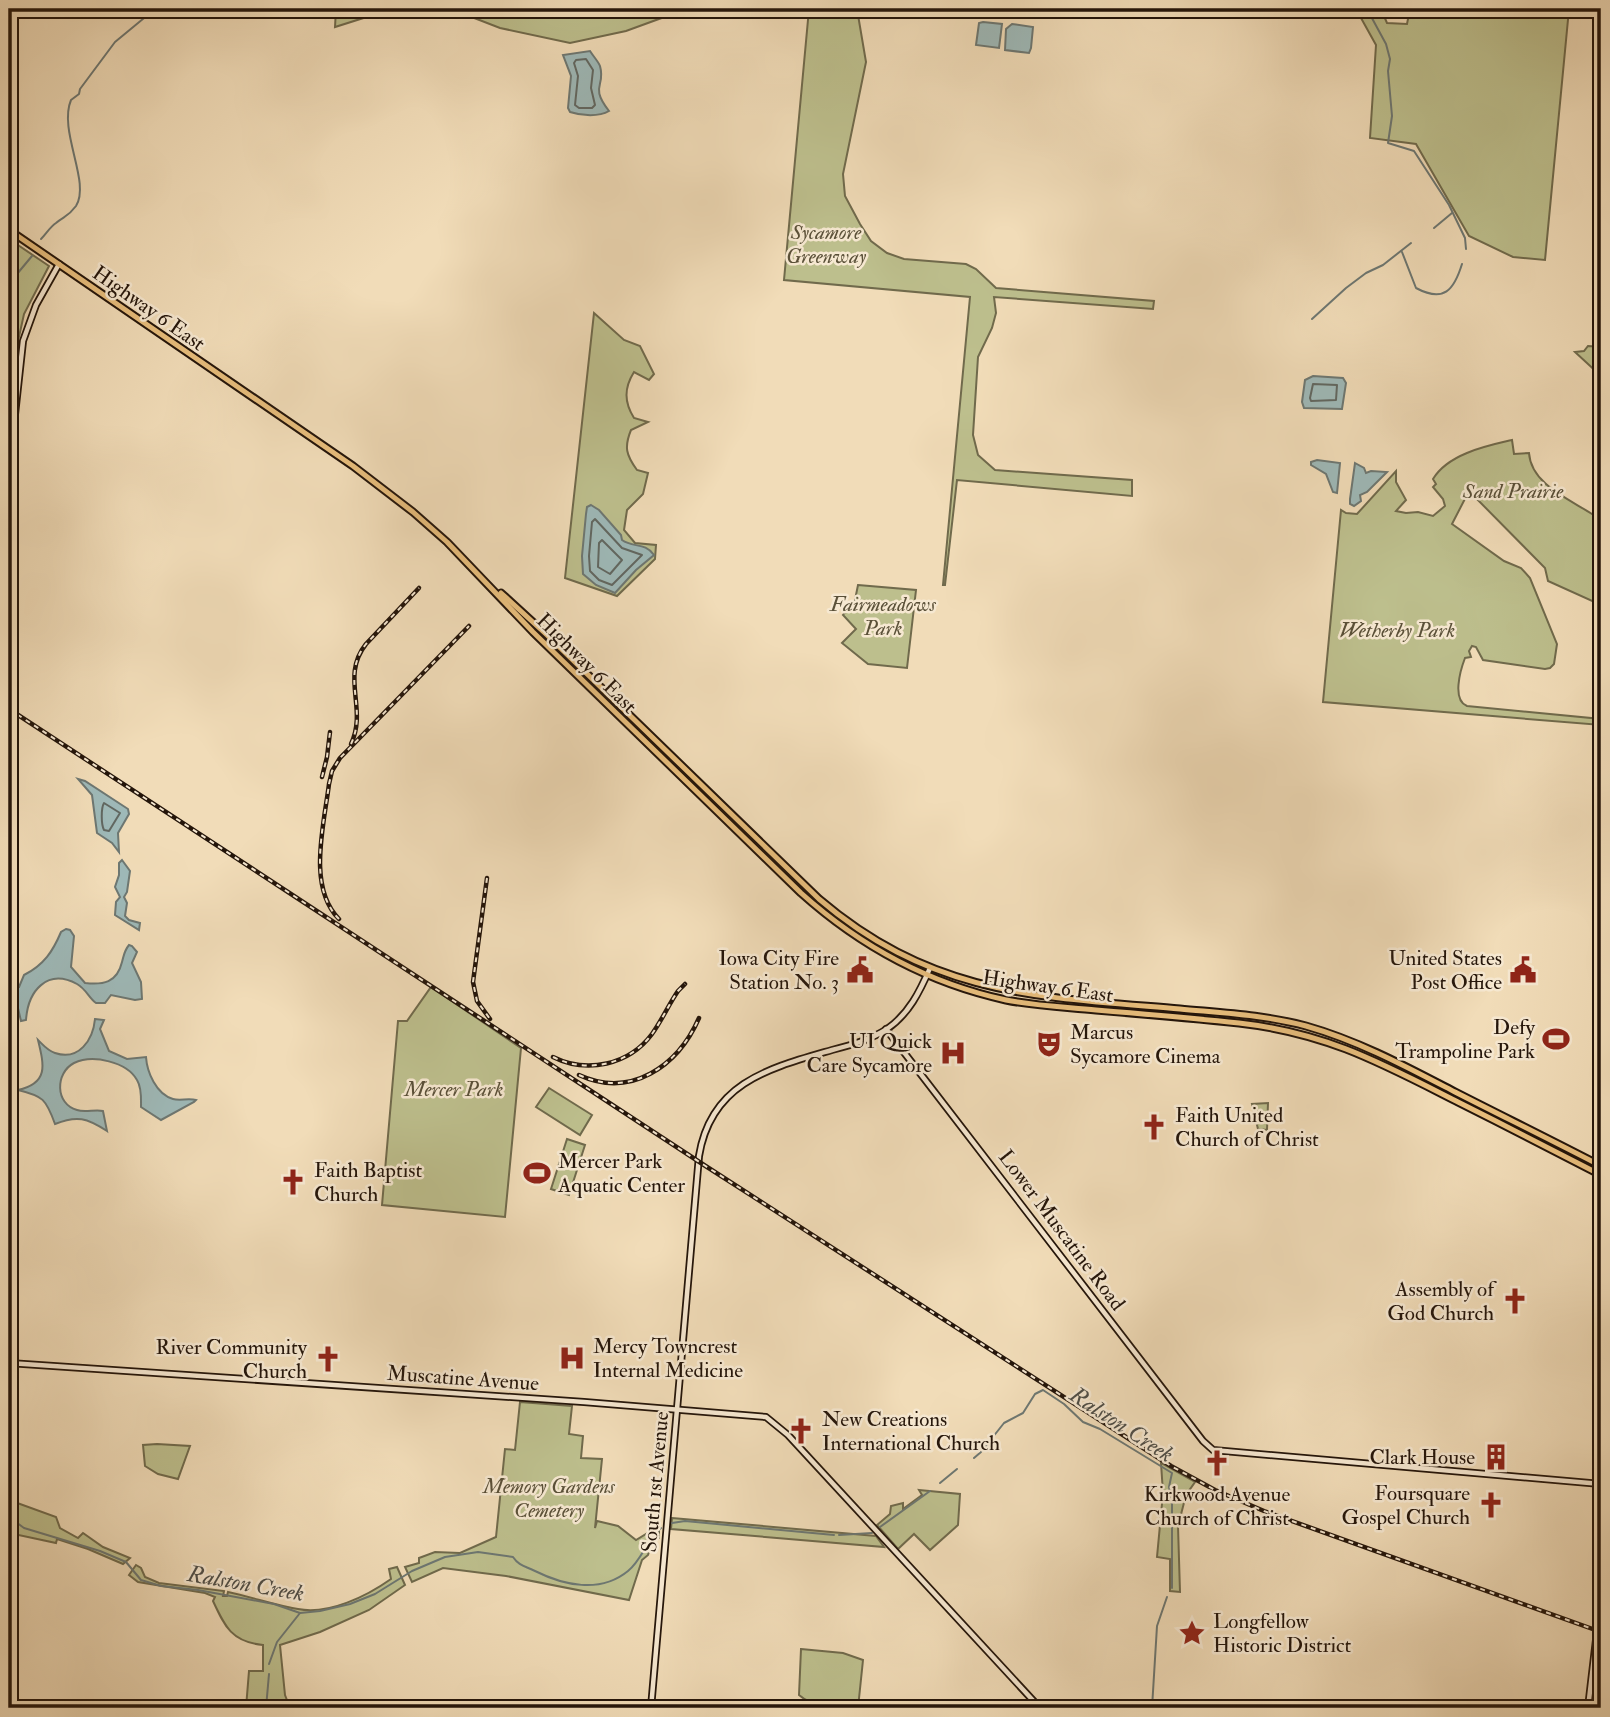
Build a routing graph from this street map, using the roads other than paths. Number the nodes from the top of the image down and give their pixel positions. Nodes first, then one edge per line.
1 (9, 230) edge
2 (59, 264) junction
3 (9, 469) edge
4 (487, 582) junction
5 (930, 968) junction
6 (927, 975) junction
7 (886, 1029) junction
8 (1601, 1166) edge
9 (1601, 1175) edge
10 (9, 1363) edge
11 (677, 1409) junction
12 (1601, 1484) edge
13 (1601, 1618) edge
14 (651, 1708) edge
15 (1040, 1708) edge
16 (1588, 1708) edge

1 - 2 main road, Highway 6 East
2 - 3 main road
2 - 4 main road, Highway 6 East
4 - 5 main road, Highway 6 East
4 - 6 main road, Highway 6 East
5 - 6 main road, South 1st Avenue
5 - 8 main road, Highway 6 East
6 - 7 main road, South 1st Avenue
6 - 9 main road, Highway 6 East
7 - 11 main road, South 1st Avenue
7 - 12 main road, Lower Muscatine Road
10 - 11 main road, Muscatine Avenue
11 - 14 main road, South 1st Avenue
11 - 15 main road, Muscatine Avenue
13 - 16 main road, bridge

